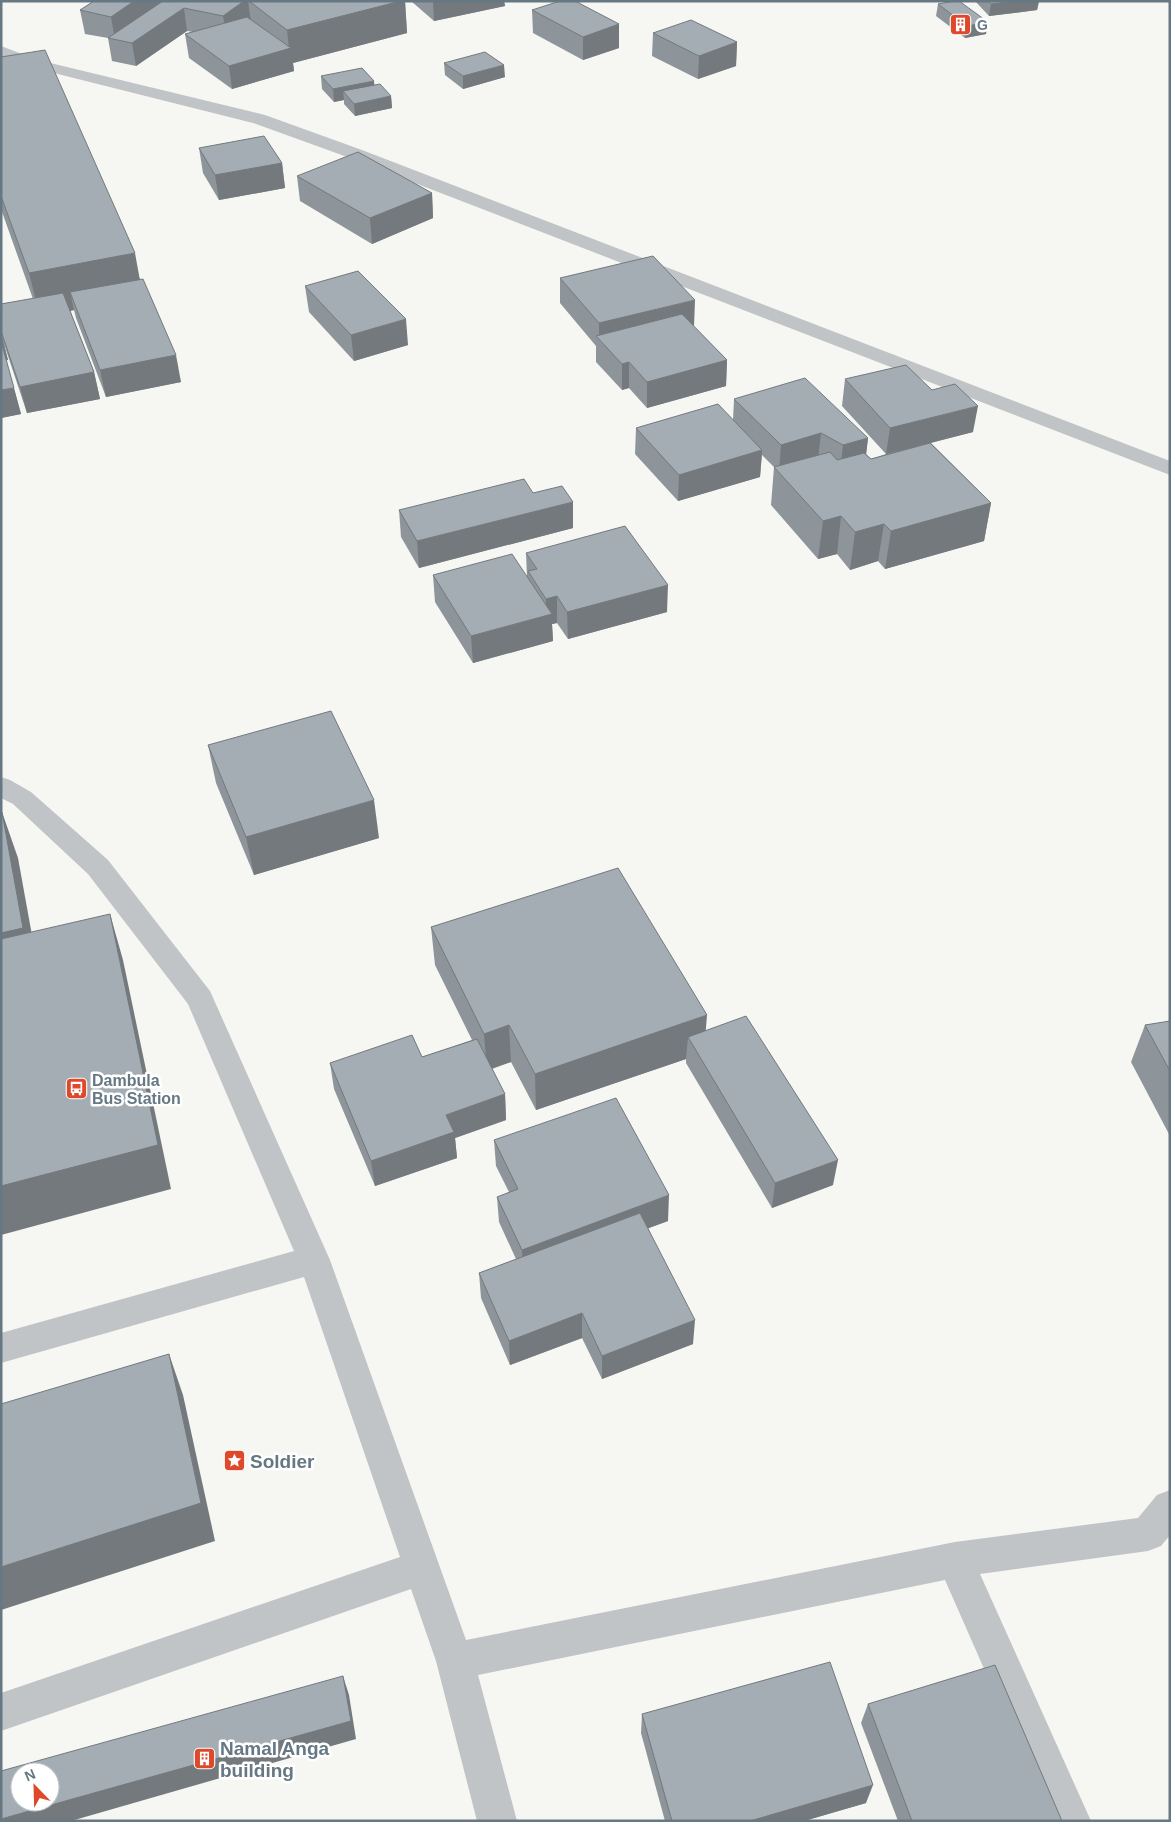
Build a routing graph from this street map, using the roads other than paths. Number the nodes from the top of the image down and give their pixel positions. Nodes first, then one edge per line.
1 (1, 51) edge
2 (1170, 470) edge
3 (1, 786) edge
4 (314, 1260) junction
5 (1, 1348) edge
6 (1170, 1507) edge
7 (955, 1560) junction
8 (421, 1568) junction
9 (455, 1661) junction
10 (1, 1712) edge
11 (497, 1821) edge
12 (1071, 1821) edge

1 - 2 street
3 - 4 street
4 - 5 street
4 - 8 street
6 - 7 street
7 - 9 street
7 - 12 street
8 - 9 street
8 - 10 street
9 - 11 street

